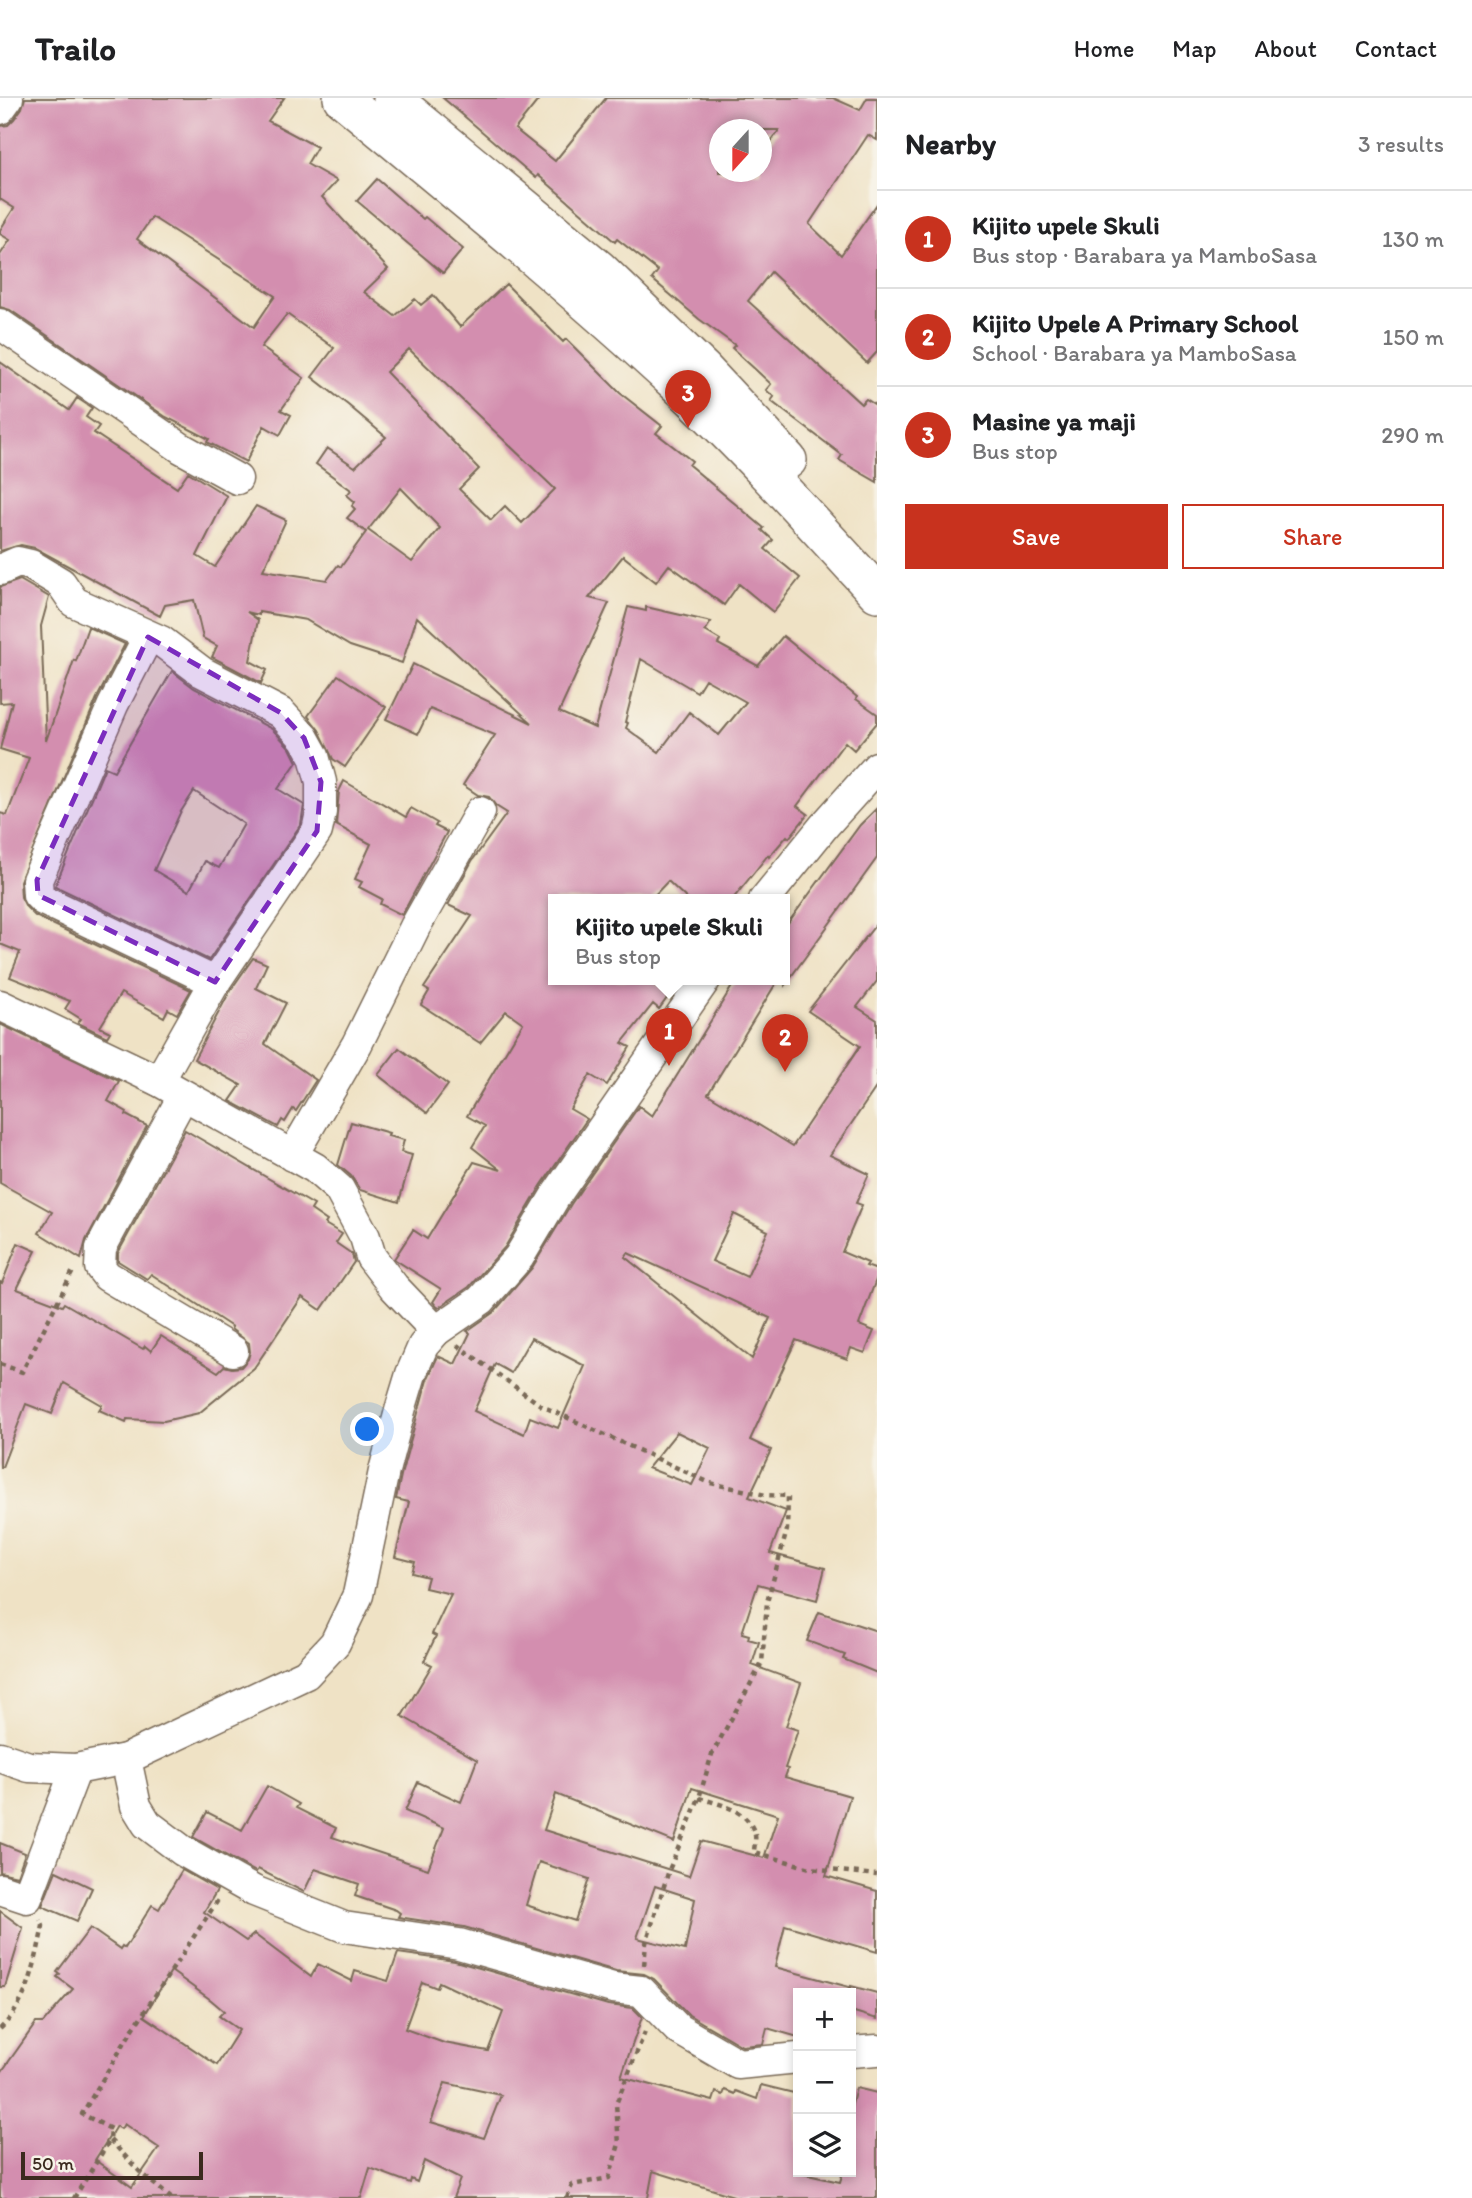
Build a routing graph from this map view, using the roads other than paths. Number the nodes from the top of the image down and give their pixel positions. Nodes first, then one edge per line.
1 (8, 98) edge
2 (342, 98) edge
3 (392, 98) edge
4 (0, 109) edge
5 (0, 324) edge
6 (237, 479) dead end
7 (877, 557) edge
8 (0, 569) edge
9 (877, 593) edge
10 (148, 637) junction
11 (877, 767) edge
12 (480, 811) dead end
13 (769, 894) edge
14 (215, 982) junction
15 (702, 985) edge
16 (0, 1005) edge
17 (171, 1089) junction
18 (292, 1156) junction
19 (436, 1331) junction
20 (233, 1351) dead end
21 (0, 1757) edge
22 (126, 1759) junction
23 (76, 1769) junction
24 (14, 1894) edge
25 (877, 2050) edge
26 (856, 2052) edge
27 (793, 2058) edge

1 - 4 street
2 - 9 main road
3 - 7 main road
5 - 6 street
8 - 10 street
10 - 14 street
10 - 14 street
11 - 13 street
12 - 18 street
14 - 17 street
15 - 19 street
16 - 17 street
17 - 18 street
17 - 20 street
18 - 19 street
19 - 22 street
21 - 23 street
22 - 23 street
22 - 27 street
23 - 24 street
25 - 26 street

